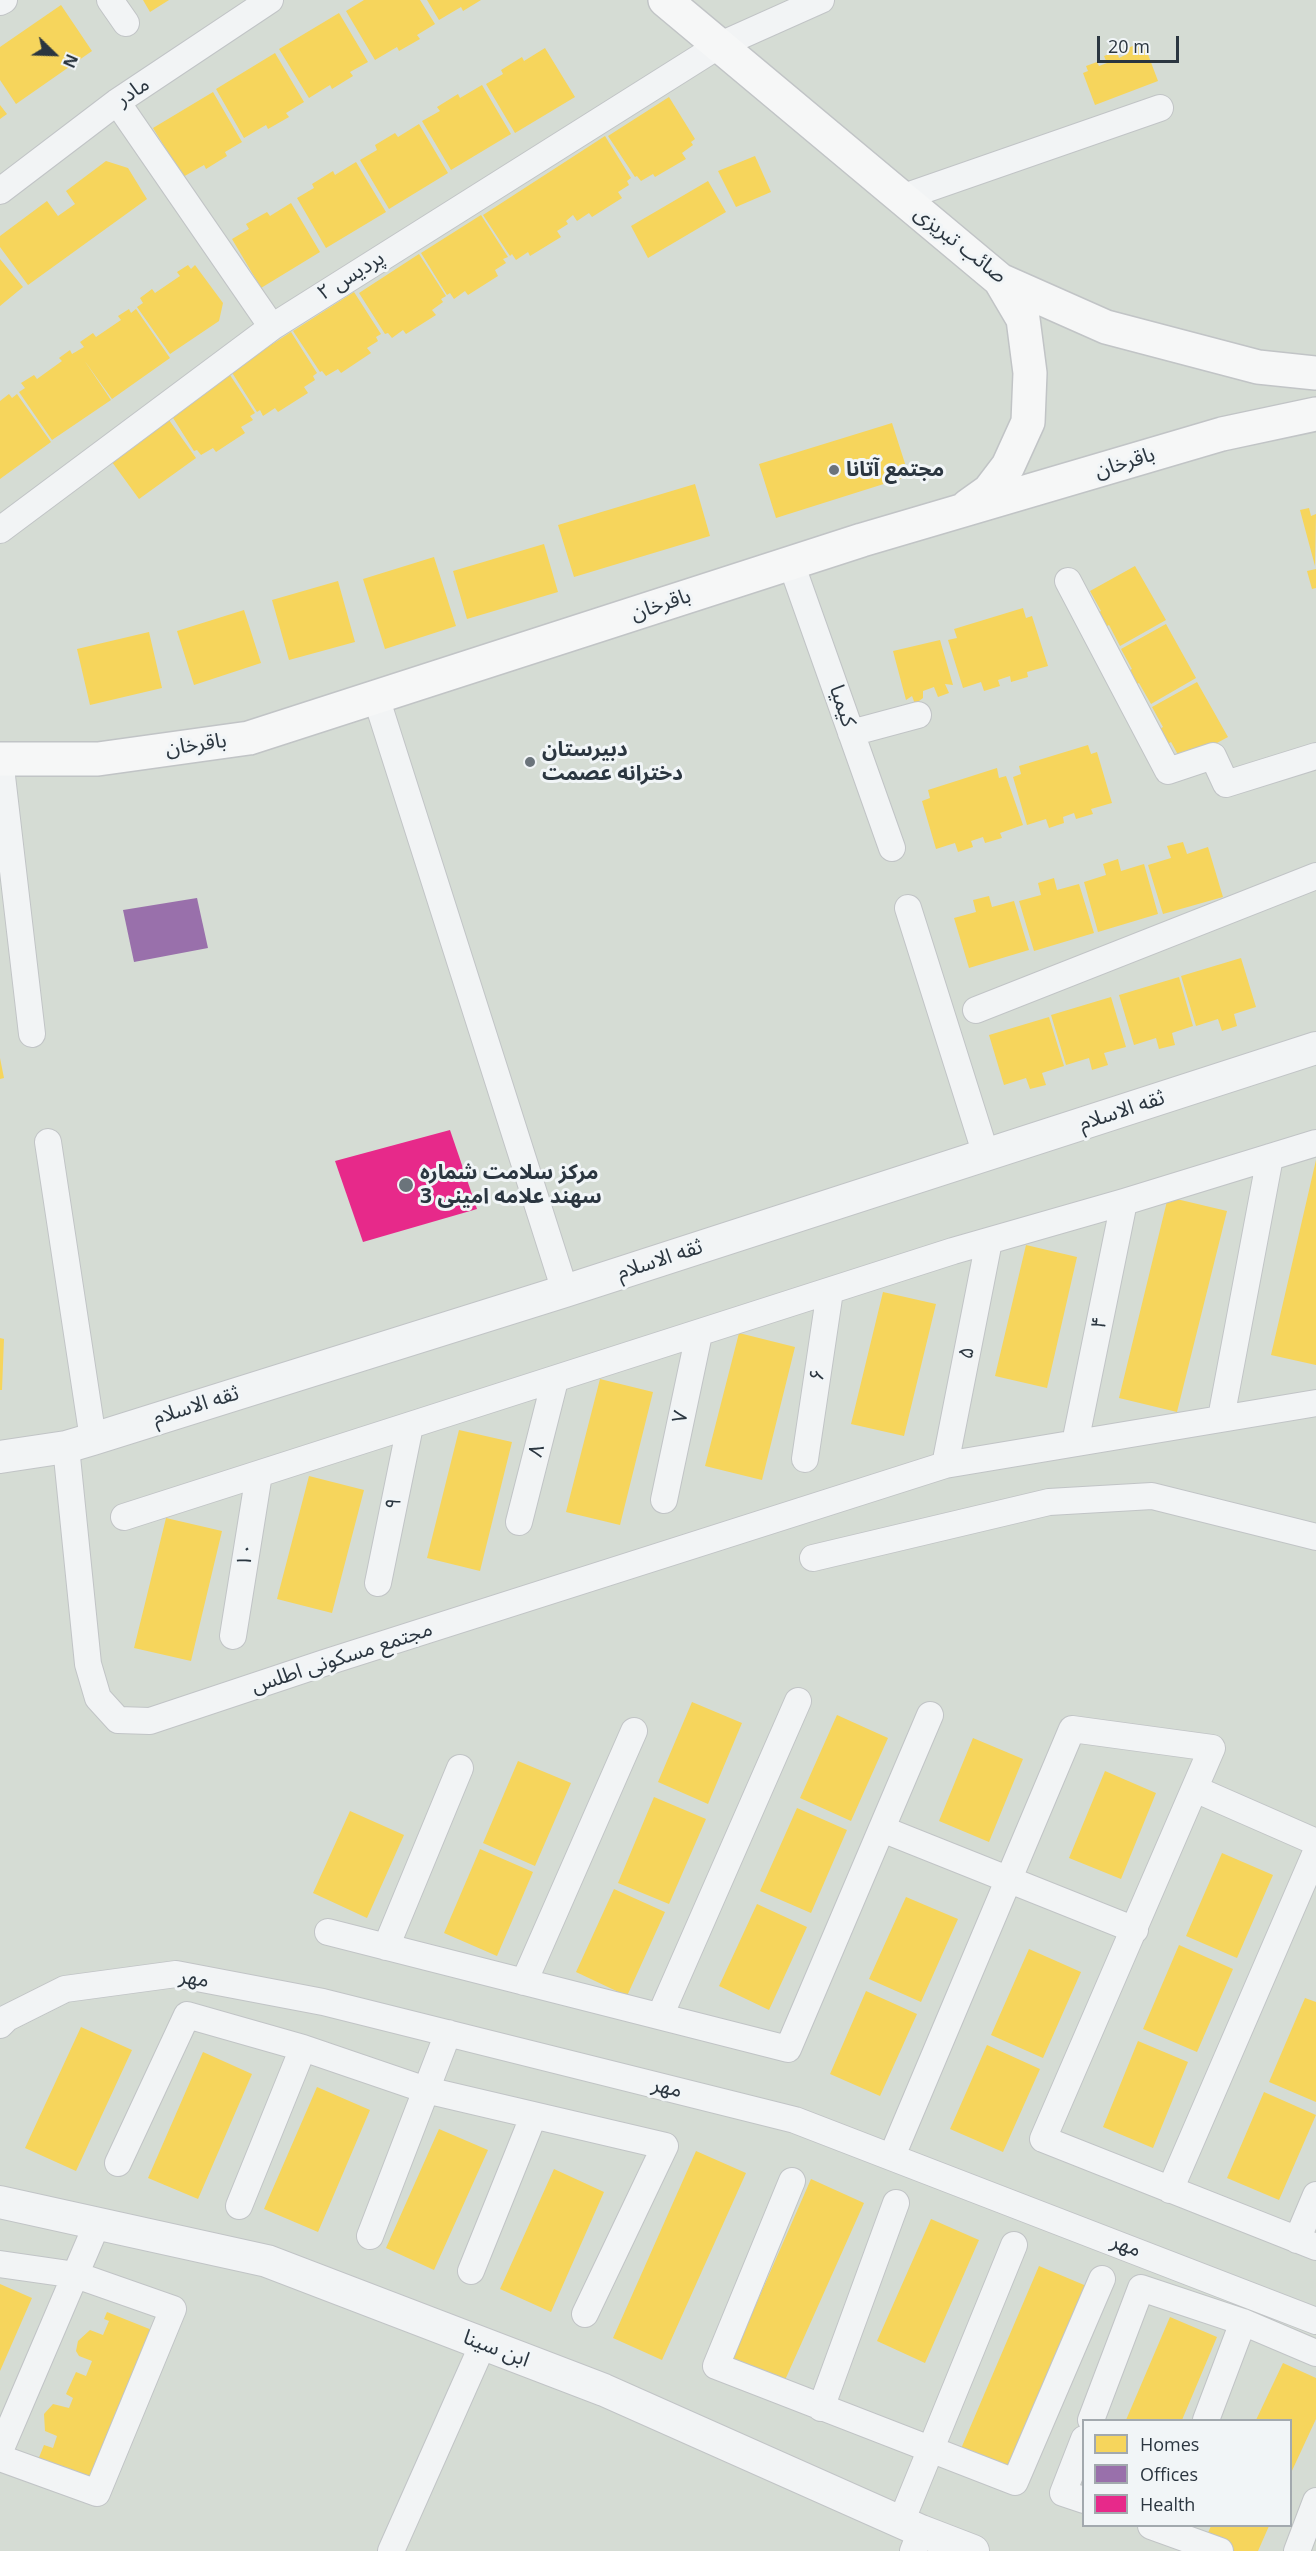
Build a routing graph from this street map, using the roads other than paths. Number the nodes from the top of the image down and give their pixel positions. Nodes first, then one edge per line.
1 (110, 0) edge
2 (270, 0) edge
3 (665, 0) edge
4 (821, 0) edge
5 (126, 23) dead end
6 (718, 46) junction
7 (117, 102) junction
8 (1160, 108) dead end
9 (0, 191) edge
10 (901, 198) junction
11 (1000, 280) junction
12 (272, 327) junction
13 (1316, 373) edge
14 (1316, 414) edge
15 (958, 513) junction
16 (0, 530) edge
17 (791, 563) junction
18 (1068, 581) dead end
19 (376, 697) junction
20 (918, 716) dead end
21 (851, 733) junction
22 (1316, 756) edge
23 (0, 759) edge
24 (892, 848) dead end
25 (1316, 876) edge
26 (908, 908) dead end
27 (976, 1010) dead end
28 (32, 1034) dead end
29 (1316, 1048) edge
30 (48, 1142) dead end
31 (1316, 1143) edge
32 (986, 1155) junction
33 (1270, 1157) junction
34 (1125, 1202) junction
35 (989, 1241) junction
36 (565, 1291) junction
37 (830, 1291) junction
38 (699, 1334) junction
39 (555, 1380) junction
40 (1316, 1403) edge
41 (1221, 1418) junction
42 (410, 1426) junction
43 (80, 1443) junction
44 (1075, 1443) junction
45 (0, 1457) edge
46 (806, 1458) dead end
47 (945, 1466) junction
48 (259, 1474) junction
49 (664, 1500) dead end
50 (124, 1516) dead end
51 (519, 1522) dead end
52 (1316, 1537) edge
53 (813, 1558) dead end
54 (378, 1583) dead end
55 (233, 1636) dead end
56 (798, 1701) dead end
57 (930, 1715) dead end
58 (634, 1731) dead end
59 (460, 1768) dead end
60 (1195, 1789) junction
61 (882, 1829) junction
62 (1316, 1842) edge
63 (1316, 1852) edge
64 (1008, 1880) junction
65 (1135, 1930) junction
66 (328, 1932) dead end
67 (386, 1947) junction
68 (524, 1982) junction
69 (660, 2016) junction
70 (0, 2025) edge
71 (448, 2033) junction
72 (303, 2048) junction
73 (426, 2090) junction
74 (533, 2117) junction
75 (892, 2156) junction
76 (118, 2163) dead end
77 (792, 2181) dead end
78 (1170, 2190) junction
79 (1316, 2195) edge
80 (0, 2202) edge
81 (896, 2203) dead end
82 (239, 2205) dead end
83 (98, 2224) junction
84 (370, 2236) dead end
85 (1306, 2243) edge
86 (1014, 2245) dead end
87 (0, 2264) edge
88 (471, 2271) dead end
89 (76, 2275) junction
90 (1102, 2279) dead end
91 (585, 2314) dead end
92 (1316, 2321) edge
93 (1243, 2322) junction
94 (483, 2344) junction
95 (1316, 2353) edge
96 (821, 2408) junction
97 (1092, 2419) edge
98 (1207, 2419) edge
99 (1082, 2442) edge
100 (0, 2451) edge
101 (929, 2451) junction
102 (0, 2458) edge
103 (1082, 2500) edge
104 (1316, 2501) edge
105 (1161, 2527) edge
106 (912, 2535) edge
107 (1305, 2546) edge
108 (391, 2551) edge
109 (973, 2551) edge
110 (1220, 2551) edge

1 - 5 street
2 - 7 street, مادر
3 - 6 main road, صائب تبریزی
4 - 6 street, پردیس ۲
6 - 10 main road, صائب تبریزی
6 - 12 street, پردیس ۲
7 - 9 street, مادر
7 - 12 street
8 - 10 street
10 - 11 main road, صائب تبریزی
11 - 13 main road, صائب تبریزی
11 - 15 main road
12 - 16 street, پردیس ۲
14 - 15 main road, باقرخان
15 - 17 main road, باقرخان
17 - 19 main road, باقرخان
17 - 21 street, کیمیا
18 - 22 street
19 - 23 main road, باقرخان
19 - 36 street
20 - 21 street
21 - 24 street, کیمیا
23 - 28 street
25 - 27 street
26 - 32 street
29 - 32 street, ثقه الاسلام
30 - 43 street
31 - 33 street
32 - 36 street, ثقه الاسلام
33 - 34 street
33 - 41 street
34 - 35 street
34 - 44 street, ۴
35 - 37 street
35 - 47 street, ۵
36 - 43 street, ثقه الاسلام
37 - 38 street
37 - 46 street, ۶
38 - 39 street
38 - 49 street, ۷
39 - 42 street
39 - 51 street, ۸
40 - 41 street
41 - 44 street
42 - 48 street
42 - 54 street, ۹
43 - 45 street, ثقه الاسلام
43 - 47 street, مجتمع مسکونی اطلس
44 - 47 street
48 - 50 street
48 - 55 street, ۱۰
52 - 53 street
56 - 69 street
57 - 61 street
58 - 68 street
59 - 67 street
60 - 62 street
60 - 64 street
60 - 65 street
61 - 64 street
61 - 69 street
63 - 78 street
64 - 65 street
64 - 75 street
65 - 78 street
66 - 67 street
67 - 68 street
68 - 69 street
70 - 71 street, مهر
71 - 73 street
71 - 75 street, مهر
72 - 73 street
72 - 76 street
72 - 82 street
73 - 74 street
73 - 84 street
74 - 88 street
74 - 91 street
75 - 92 street, مهر
77 - 96 street
78 - 85 street
79 - 85 street
80 - 83 street, ابن سینا
81 - 96 street
83 - 89 street
83 - 94 street, ابن سینا
86 - 101 street
87 - 89 street
89 - 100 street
89 - 102 street
90 - 101 street
93 - 95 street
93 - 97 street
93 - 98 street
94 - 106 street, ابن سینا
94 - 108 street
96 - 101 street
99 - 103 street
101 - 106 street
104 - 107 street
105 - 110 street
106 - 109 street, ابن سینا

